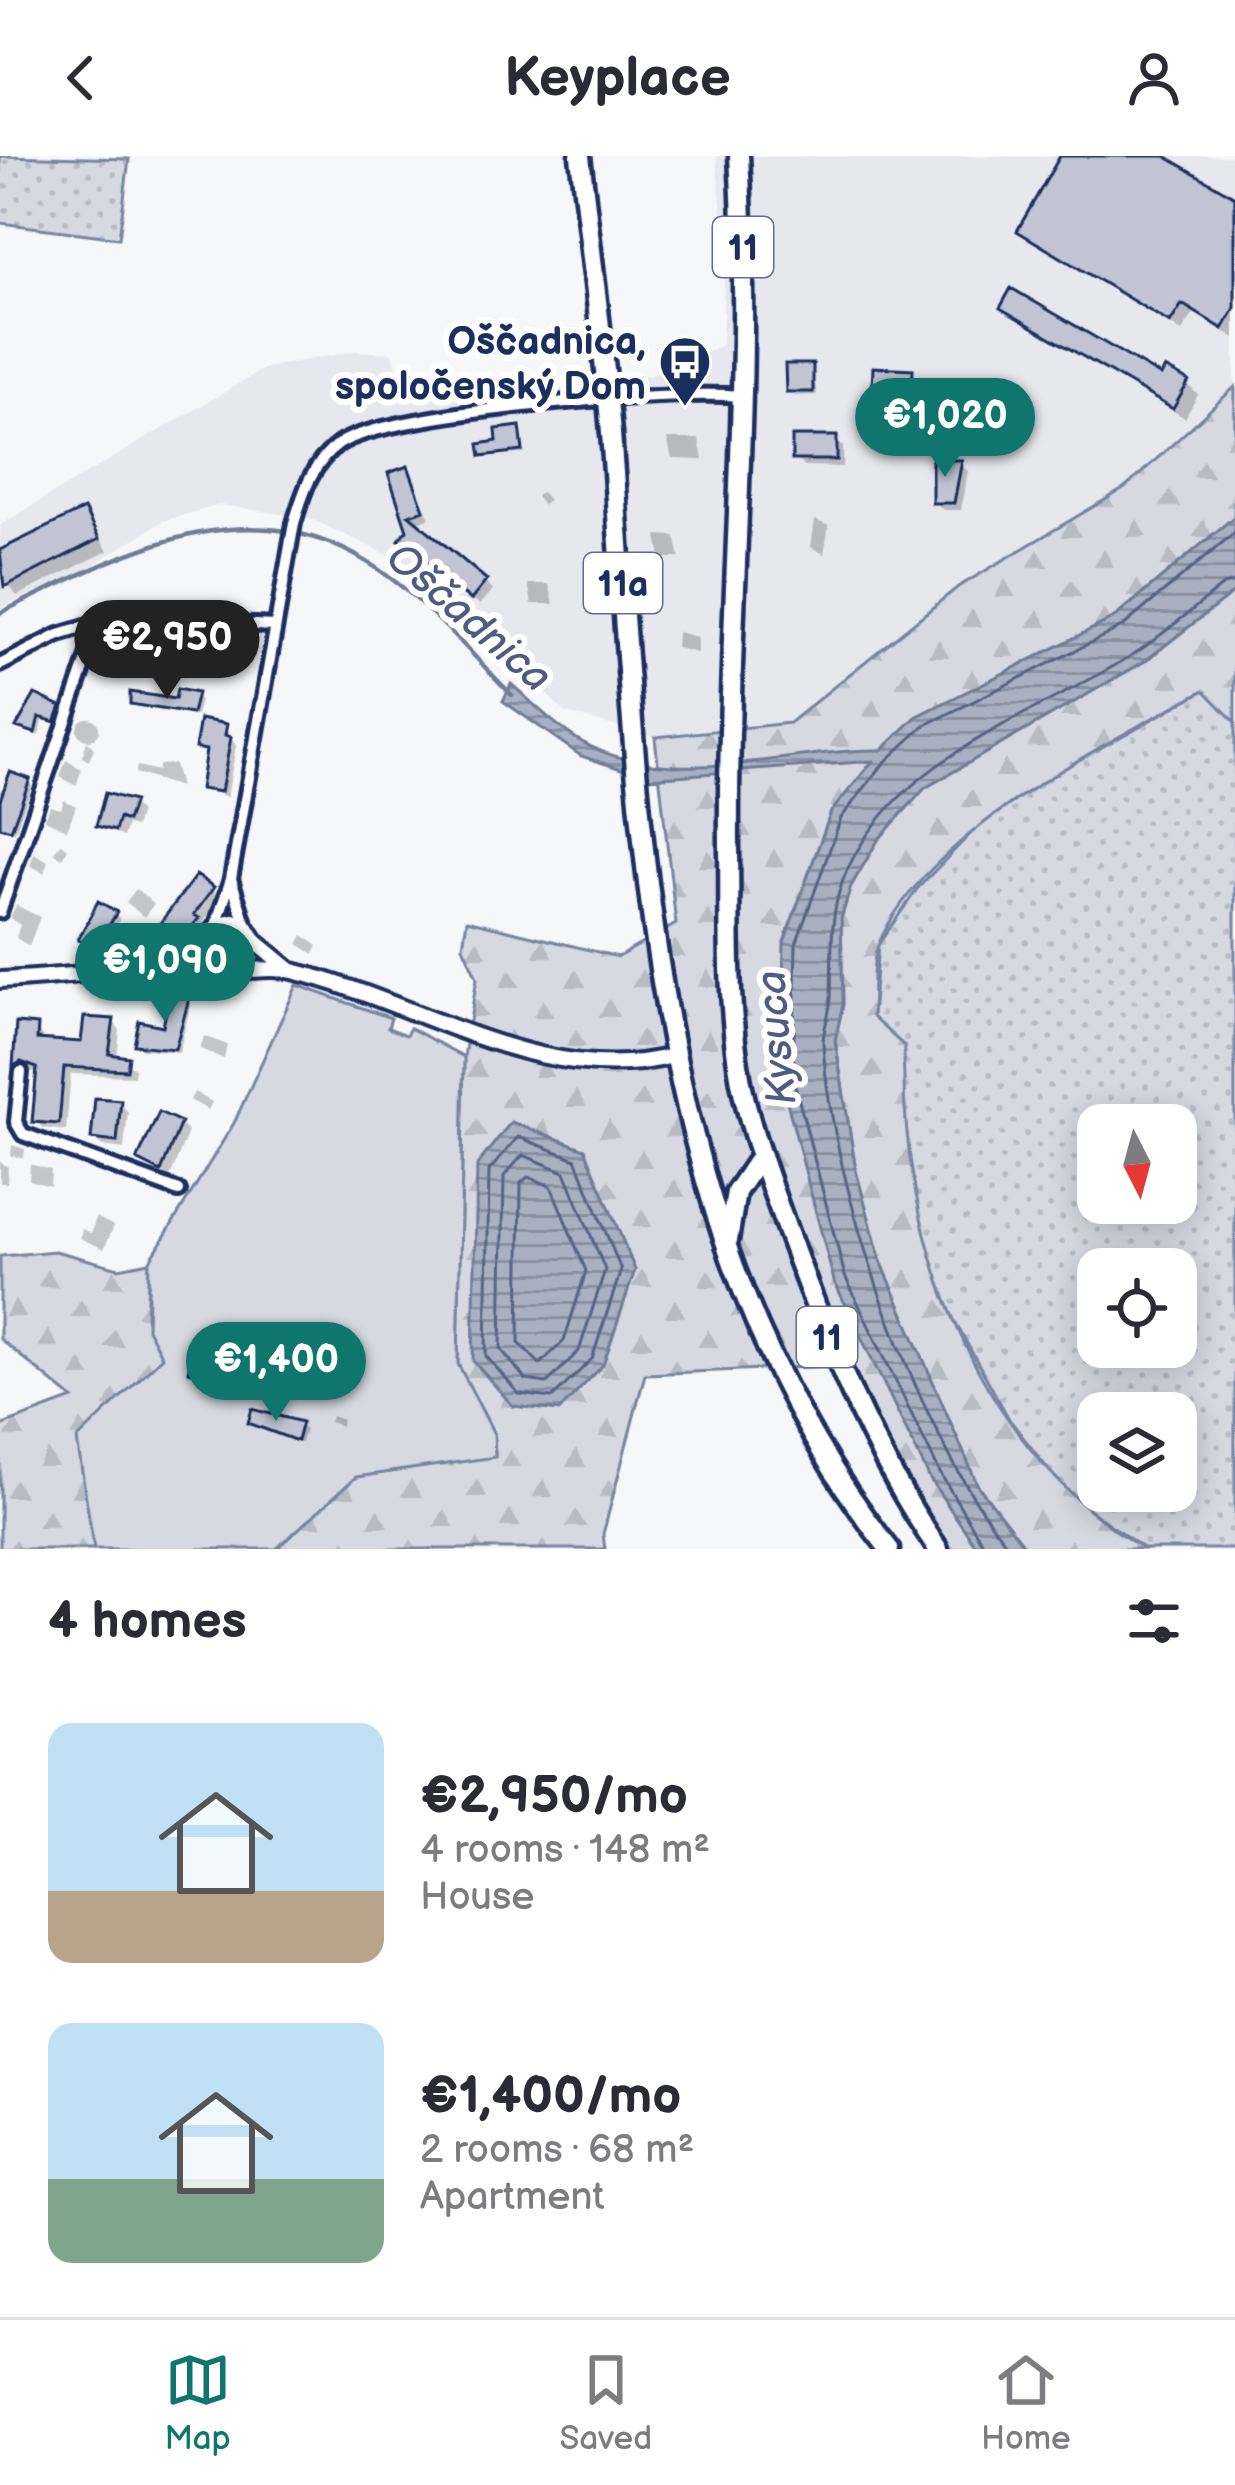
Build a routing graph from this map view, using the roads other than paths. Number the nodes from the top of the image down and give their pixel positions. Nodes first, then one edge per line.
1 (580, 156) edge
2 (739, 156) edge
3 (741, 396) junction
4 (100, 622) junction
5 (274, 626) junction
6 (0, 665) edge
7 (231, 879) junction
8 (0, 912) edge
9 (246, 926) junction
10 (211, 934) junction
11 (256, 942) junction
12 (220, 967) junction
13 (245, 967) junction
14 (169, 970) junction
15 (290, 970) junction
16 (0, 980) edge
17 (673, 1056) junction
18 (21, 1072) dead end
19 (761, 1154) junction
20 (178, 1191) dead end
21 (777, 1203) junction
22 (733, 1204) junction
23 (729, 1257) junction
24 (889, 1549) edge
25 (938, 1549) edge

1 - 17 main road, 11a, bridge
2 - 3 main road, 11
3 - 5 street
3 - 19 main road, 11
4 - 5 street
4 - 6 street
4 - 8 street
5 - 7 street
7 - 9 street
7 - 10 street
9 - 10 street
9 - 11 street
10 - 12 street
10 - 14 street
11 - 13 street
11 - 15 street
12 - 13 street
12 - 14 street
13 - 15 street
14 - 16 street
15 - 17 street
17 - 23 main road, 11a
18 - 20 street
19 - 21 main road, 11
19 - 22 main road
21 - 22 main road
21 - 25 main road, 11
22 - 23 main road
23 - 24 main road, 11a

